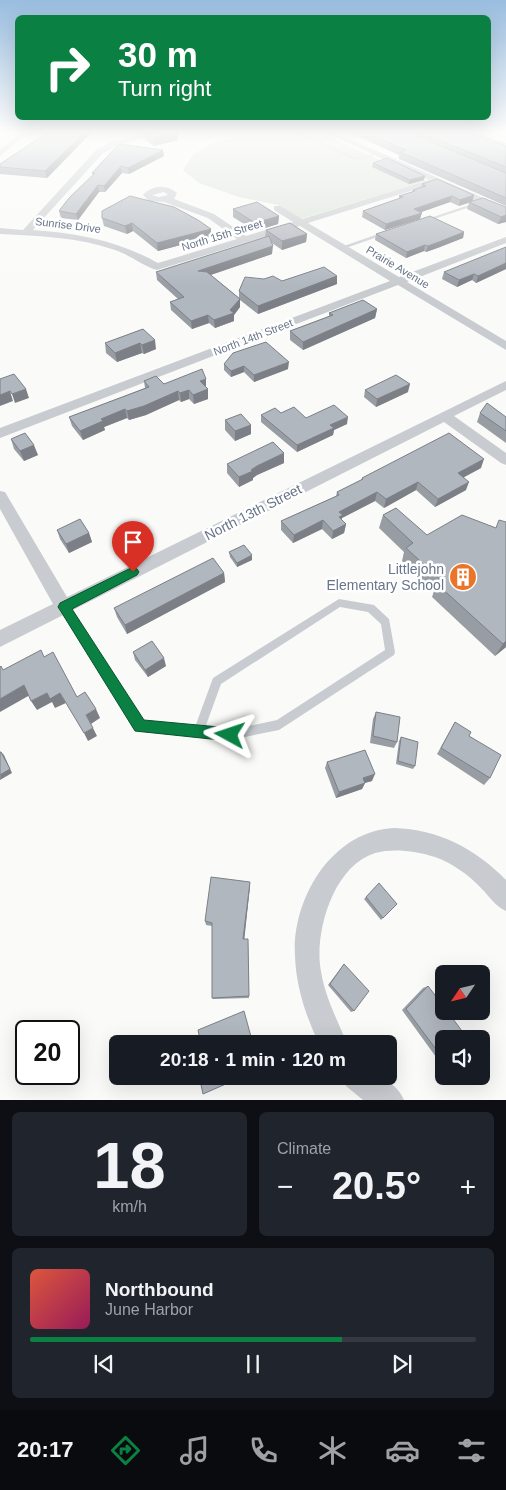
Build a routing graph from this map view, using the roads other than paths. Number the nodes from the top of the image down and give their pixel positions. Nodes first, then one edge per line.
1 (70, 183) edge
2 (426, 183) edge
3 (444, 183) edge
4 (165, 199) dead end
5 (484, 201) junction
6 (277, 208) dead end
7 (506, 211) edge
8 (300, 223) junction
9 (413, 224) edge
10 (0, 230) edge
11 (395, 230) edge
12 (26, 232) junction
13 (245, 240) junction
14 (506, 240) edge
15 (341, 248) junction
16 (157, 267) joint
17 (398, 282) junction
18 (506, 346) edge
19 (506, 385) edge
20 (445, 416) junction
21 (0, 433) edge
22 (506, 460) edge
23 (0, 496) edge
24 (64, 607) junction
25 (0, 639) edge
26 (198, 732) junction
27 (506, 900) edge
28 (330, 1035) edge
29 (366, 1085) edge
30 (390, 1100) edge

1 - 12 street
2 - 8 street, North 15th Street
3 - 5 street
4 - 13 street
5 - 7 street
5 - 9 lane
6 - 8 street, Prairie Avenue
8 - 13 street, North 15th Street
8 - 15 street, Prairie Avenue
10 - 12 street, Sunrise Drive
11 - 15 lane
12 - 16 street, Sunrise Drive
13 - 16 street, North 15th Street
14 - 17 street, North 14th Street
15 - 17 street, Prairie Avenue
17 - 18 street, Prairie Avenue
17 - 21 street, North 14th Street
19 - 20 street, North 13th Street
20 - 22 street
20 - 24 street, North 13th Street
23 - 24 street
24 - 25 street, North 13th Street
24 - 26 lane
26 - 26 lane
27 - 28 street
29 - 30 street

